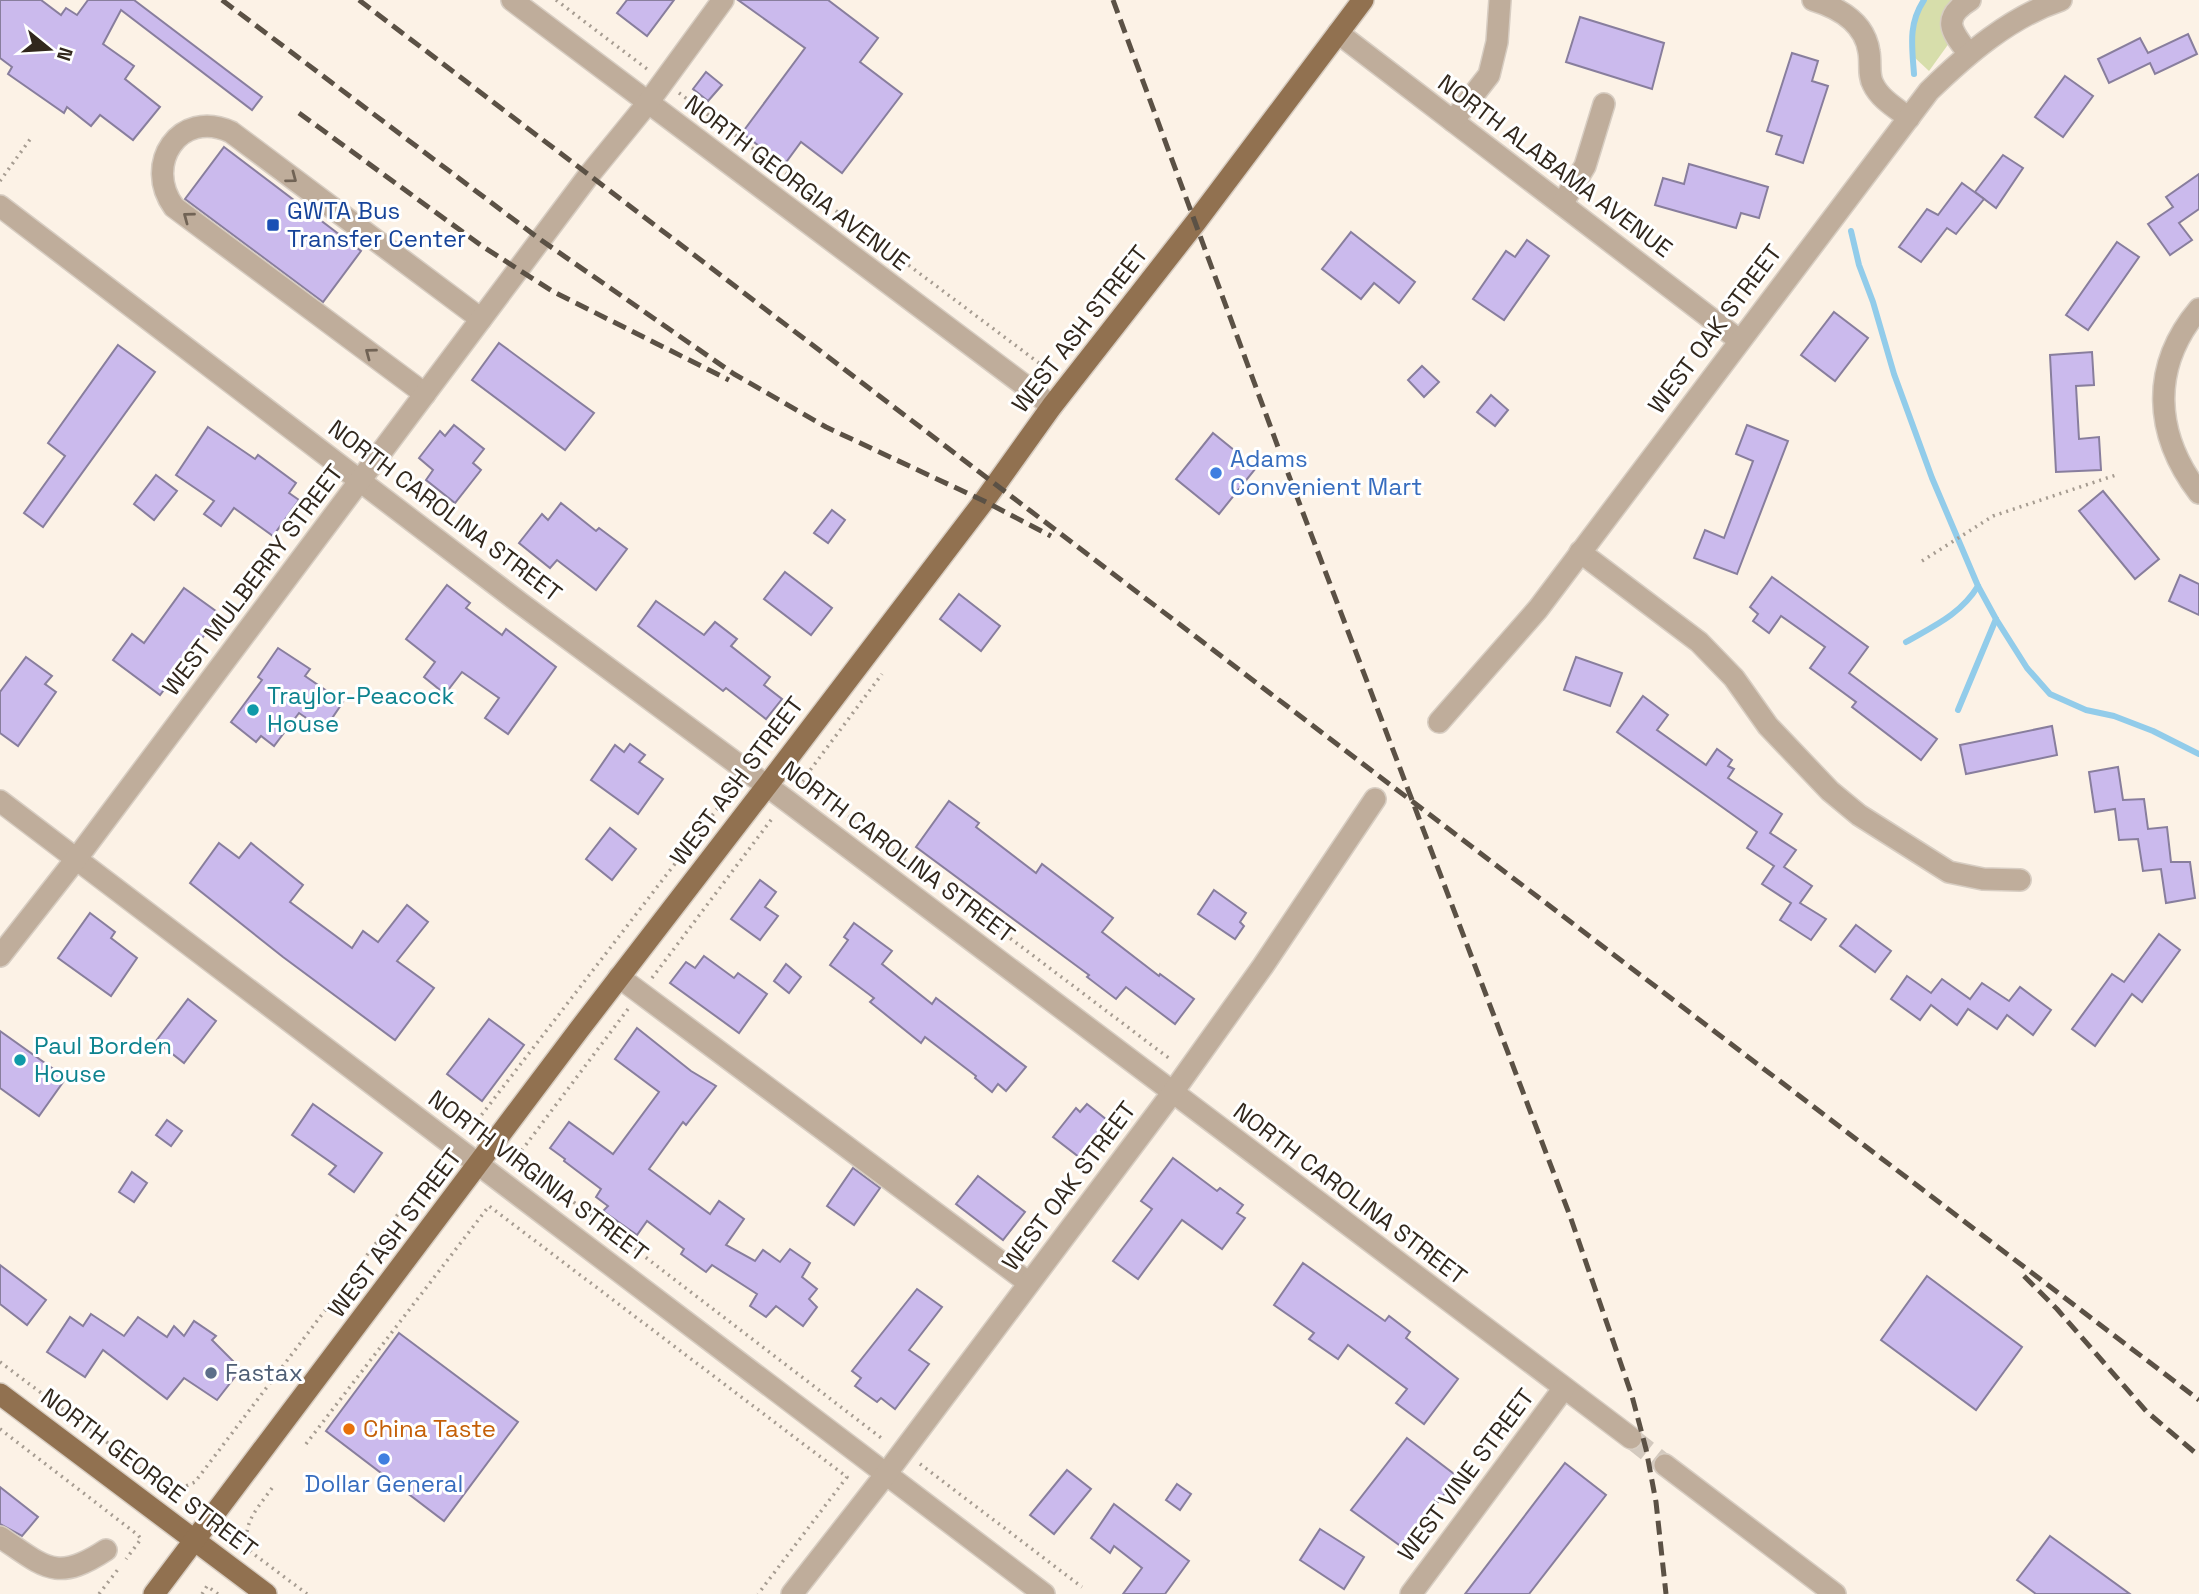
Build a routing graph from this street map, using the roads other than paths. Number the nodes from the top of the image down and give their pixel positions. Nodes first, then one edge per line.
1 (512, 0) edge
2 (723, 0) edge
3 (1363, 0) edge
4 (1500, 0) edge
5 (1813, 0) edge
6 (1970, 0) edge
7 (2053, 2) edge
8 (1338, 33) junction
9 (1969, 54) junction
10 (647, 104) junction
11 (1604, 104) dead end
12 (1909, 118) junction
13 (1453, 121) junction
14 (1562, 204) junction
15 (0, 206) edge
16 (2199, 309) edge
17 (481, 319) junction
18 (1739, 340) junction
19 (425, 394) junction
20 (1052, 406) junction
21 (361, 479) junction
22 (2199, 494) edge
23 (1580, 552) junction
24 (1439, 722) dead end
25 (767, 786) junction
26 (1375, 799) dead end
27 (0, 801) edge
28 (76, 858) junction
29 (2020, 880) dead end
30 (0, 956) edge
31 (620, 977) junction
32 (1173, 1092) junction
33 (480, 1164) junction
34 (1029, 1283) junction
35 (1564, 1388) junction
36 (0, 1394) edge
37 (1631, 1438) tunnel mouth
38 (1665, 1465) tunnel mouth
39 (886, 1474) junction
40 (0, 1537) edge
41 (195, 1539) junction
42 (106, 1550) dead end
43 (154, 1594) edge
44 (266, 1594) edge
45 (792, 1594) edge
46 (1044, 1594) edge
47 (1410, 1594) edge
48 (1835, 1594) edge

1 - 10 street, NORTH GEORGIA AVENUE
2 - 10 street, WEST MULBERRY STREET
3 - 8 main road, WEST ASH STREET
4 - 13 street
5 - 12 street
6 - 9 street
7 - 9 street, WEST OAK STREET
8 - 13 street, NORTH ALABAMA AVENUE
8 - 20 main road, WEST ASH STREET
9 - 12 street, WEST OAK STREET
10 - 17 street, WEST MULBERRY STREET
10 - 20 street, NORTH GEORGIA AVENUE
11 - 14 street
12 - 18 street, WEST OAK STREET
13 - 14 street, NORTH ALABAMA AVENUE
14 - 18 street, NORTH ALABAMA AVENUE
15 - 21 street, NORTH CAROLINA STREET
16 - 22 street
17 - 19 street, WEST MULBERRY STREET
19 -> 17 street
18 - 23 street, WEST OAK STREET
19 - 21 street, WEST MULBERRY STREET
20 - 25 main road, WEST ASH STREET
21 - 25 street, NORTH CAROLINA STREET
21 - 28 street, WEST MULBERRY STREET
23 - 24 street, WEST OAK STREET
23 - 29 street
25 - 31 main road, WEST ASH STREET
25 - 32 street, NORTH CAROLINA STREET
26 - 32 street, WEST OAK STREET
27 - 28 street, NORTH VIRGINIA STREET
28 - 30 street, WEST MULBERRY STREET
28 - 33 street, NORTH VIRGINIA STREET
31 - 33 main road, WEST ASH STREET
31 - 34 street
32 - 34 street, WEST OAK STREET
32 - 35 street, NORTH CAROLINA STREET
33 - 39 street, NORTH VIRGINIA STREET
33 - 41 main road, WEST ASH STREET
34 - 39 street, WEST OAK STREET
35 - 37 street, NORTH CAROLINA STREET
35 - 47 street, WEST VINE STREET
36 - 41 main road, NORTH GEORGE STREET
38 - 48 street
39 - 45 street, WEST OAK STREET
39 - 46 street, NORTH VIRGINIA STREET
40 - 42 street
41 - 43 main road, WEST ASH STREET
41 - 44 main road, NORTH GEORGE STREET

